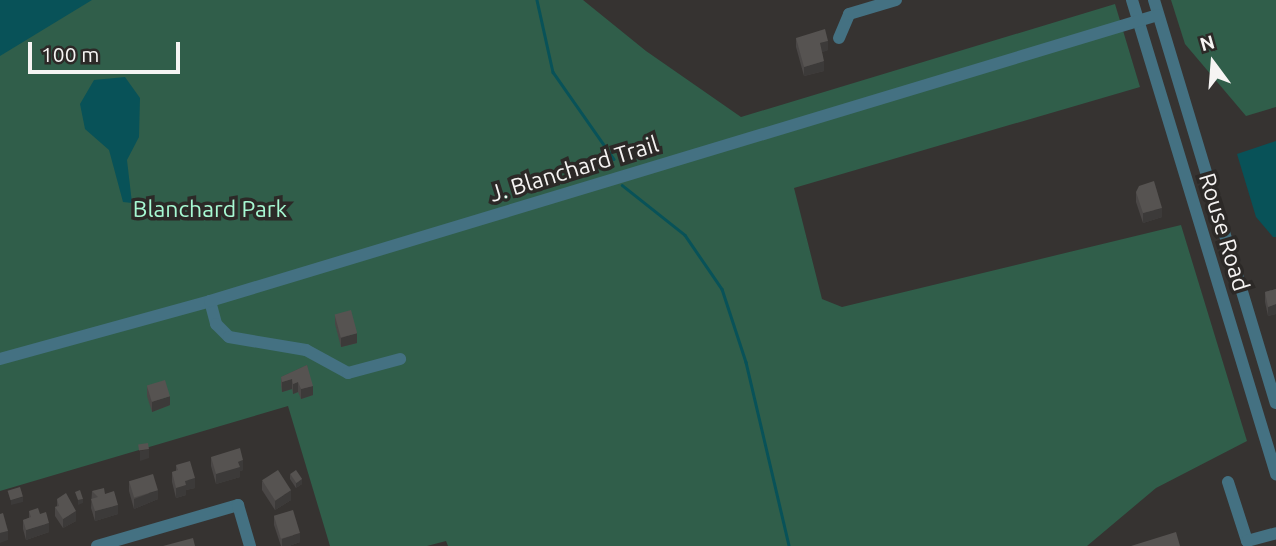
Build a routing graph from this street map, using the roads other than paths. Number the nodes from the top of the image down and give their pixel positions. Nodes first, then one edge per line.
1 (896, 0) edge
2 (1132, 0) edge
3 (1154, 0) edge
4 (1158, 15) junction
5 (1139, 20) junction
6 (839, 38) dead end
7 (210, 301) junction
8 (0, 359) edge
9 (400, 359) dead end
10 (1276, 403) edge
11 (1276, 475) edge
12 (1228, 482) dead end
13 (1276, 533) edge
14 (1248, 544) edge
15 (97, 546) edge
16 (250, 546) edge

1 - 6 street
2 - 5 street, Rouse Road
3 - 4 street, Rouse Road
4 - 5 street, J. Blanchard Trail
4 - 10 street, Rouse Road
5 - 7 street, J. Blanchard Trail
5 - 11 street, Rouse Road
7 - 8 street, J. Blanchard Trail
7 - 9 street
12 - 14 street
13 - 14 street
15 - 16 street

